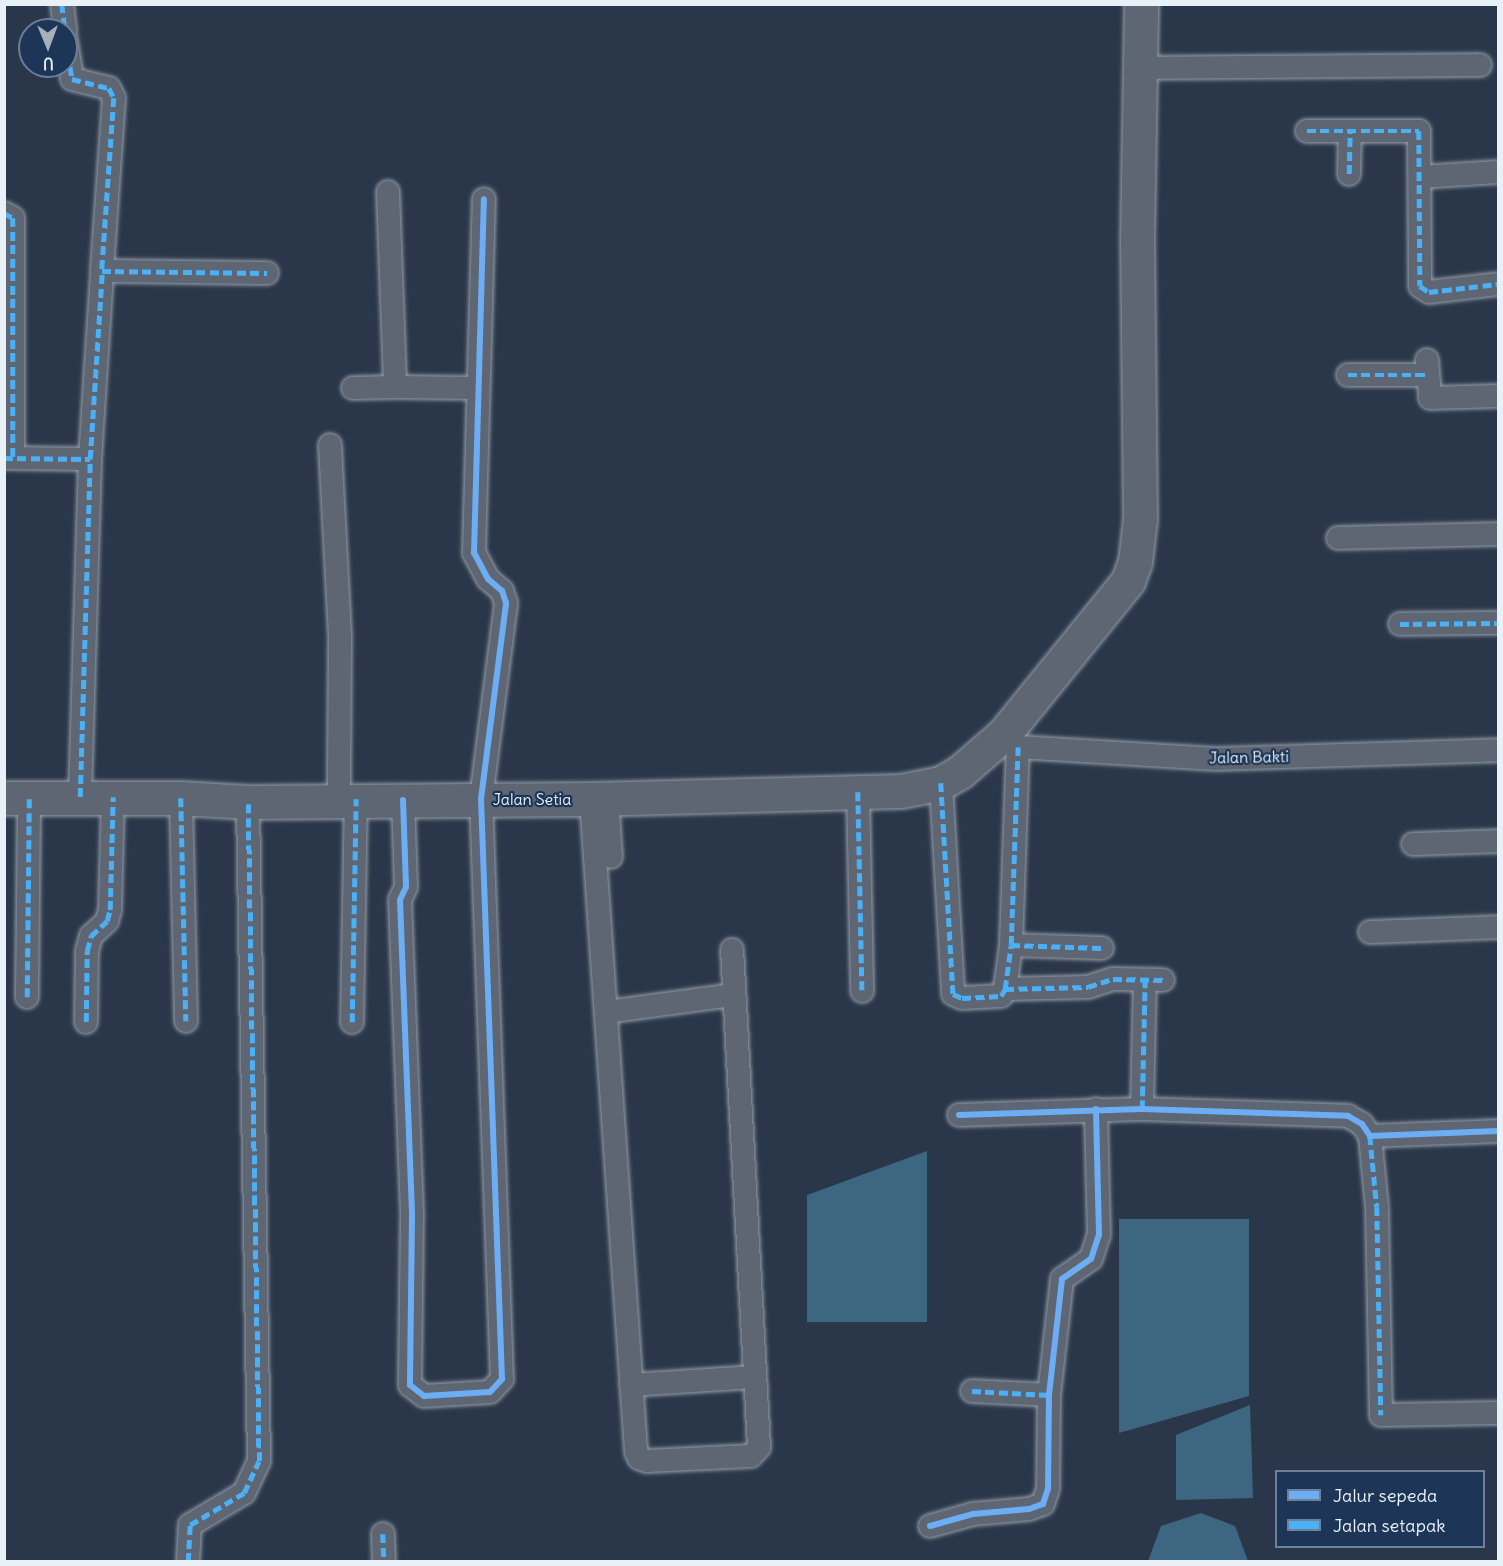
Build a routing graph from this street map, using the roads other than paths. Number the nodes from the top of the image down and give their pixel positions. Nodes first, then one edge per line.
1 (1141, 4) edge
2 (1480, 65) dead end
3 (1140, 68) junction
4 (72, 78) edge
5 (1307, 131) dead end
6 (1350, 131) junction
7 (1498, 172) edge
8 (1349, 174) dead end
9 (1420, 177) junction
10 (388, 192) dead end
11 (484, 199) dead end
12 (4, 213) edge
13 (102, 271) junction
14 (267, 273) dead end
15 (1498, 284) edge
16 (1348, 375) dead end
17 (395, 387) junction
18 (353, 388) dead end
19 (476, 388) junction
20 (1498, 396) edge
21 (330, 445) dead end
22 (9, 458) edge
23 (90, 459) junction
24 (1498, 534) edge
25 (1338, 538) dead end
26 (1498, 623) edge
27 (1400, 624) dead end
28 (1011, 740) junction
29 (1498, 750) edge
30 (928, 787) junction
31 (858, 792) junction
32 (80, 797) junction
33 (113, 797) junction
34 (17, 798) edge
35 (181, 798) junction
36 (481, 799) junction
37 (599, 799) junction
38 (347, 800) junction
39 (403, 800) junction
40 (248, 802) junction
41 (1498, 841) edge
42 (1413, 844) dead end
43 (1498, 927) edge
44 (1370, 932) dead end
45 (1011, 945) junction
46 (1102, 948) dead end
47 (732, 950) dead end
48 (1005, 989) junction
49 (862, 991) dead end
50 (732, 995) junction
51 (27, 997) dead end
52 (613, 1012) junction
53 (186, 1021) dead end
54 (86, 1022) dead end
55 (352, 1022) dead end
56 (1142, 1109) junction
57 (1096, 1110) junction
58 (959, 1115) dead end
59 (1498, 1131) edge
60 (1370, 1136) junction
61 (754, 1377) junction
62 (631, 1384) junction
63 (972, 1391) dead end
64 (1049, 1395) junction
65 (1498, 1413) edge
66 (930, 1526) dead end
67 (383, 1534) dead end
68 (188, 1562) edge
69 (384, 1562) edge

1 - 3 main road
2 - 3 street
3 - 28 main road
4 - 13 street
5 - 6 street
6 - 8 street
6 - 9 street
7 - 9 street
9 - 15 street
10 - 17 street
11 - 19 street
12 - 22 street
13 - 14 street
13 - 23 street
16 - 20 street
17 - 18 street
17 - 19 street
19 - 36 street
21 - 38 street
22 - 23 street
23 - 32 street
24 - 25 street
26 - 27 street
28 - 29 street, Jalan Bakti
28 - 30 main road
28 - 45 street
30 - 31 main road, Jalan Setia
30 - 48 street
31 - 37 main road, Jalan Setia
31 - 49 street
32 - 33 main road, Jalan Setia
32 - 34 main road, Jalan Setia
33 - 35 main road, Jalan Setia
33 - 54 street
34 - 51 street
35 - 40 main road, Jalan Setia
35 - 53 street
36 - 37 main road, Jalan Setia
36 - 39 main road, Jalan Setia
36 - 39 street
37 - 52 street
38 - 39 main road, Jalan Setia
38 - 40 main road, Jalan Setia
38 - 55 street
40 - 68 street
41 - 42 street
43 - 44 street
45 - 46 street
45 - 48 street
47 - 50 street
48 - 56 street
50 - 52 street
50 - 61 street
52 - 62 street
56 - 57 street
56 - 60 street
57 - 58 street
57 - 64 street
59 - 60 street
60 - 65 street
61 - 62 street
61 - 62 street
63 - 64 street
64 - 66 street
67 - 69 street

